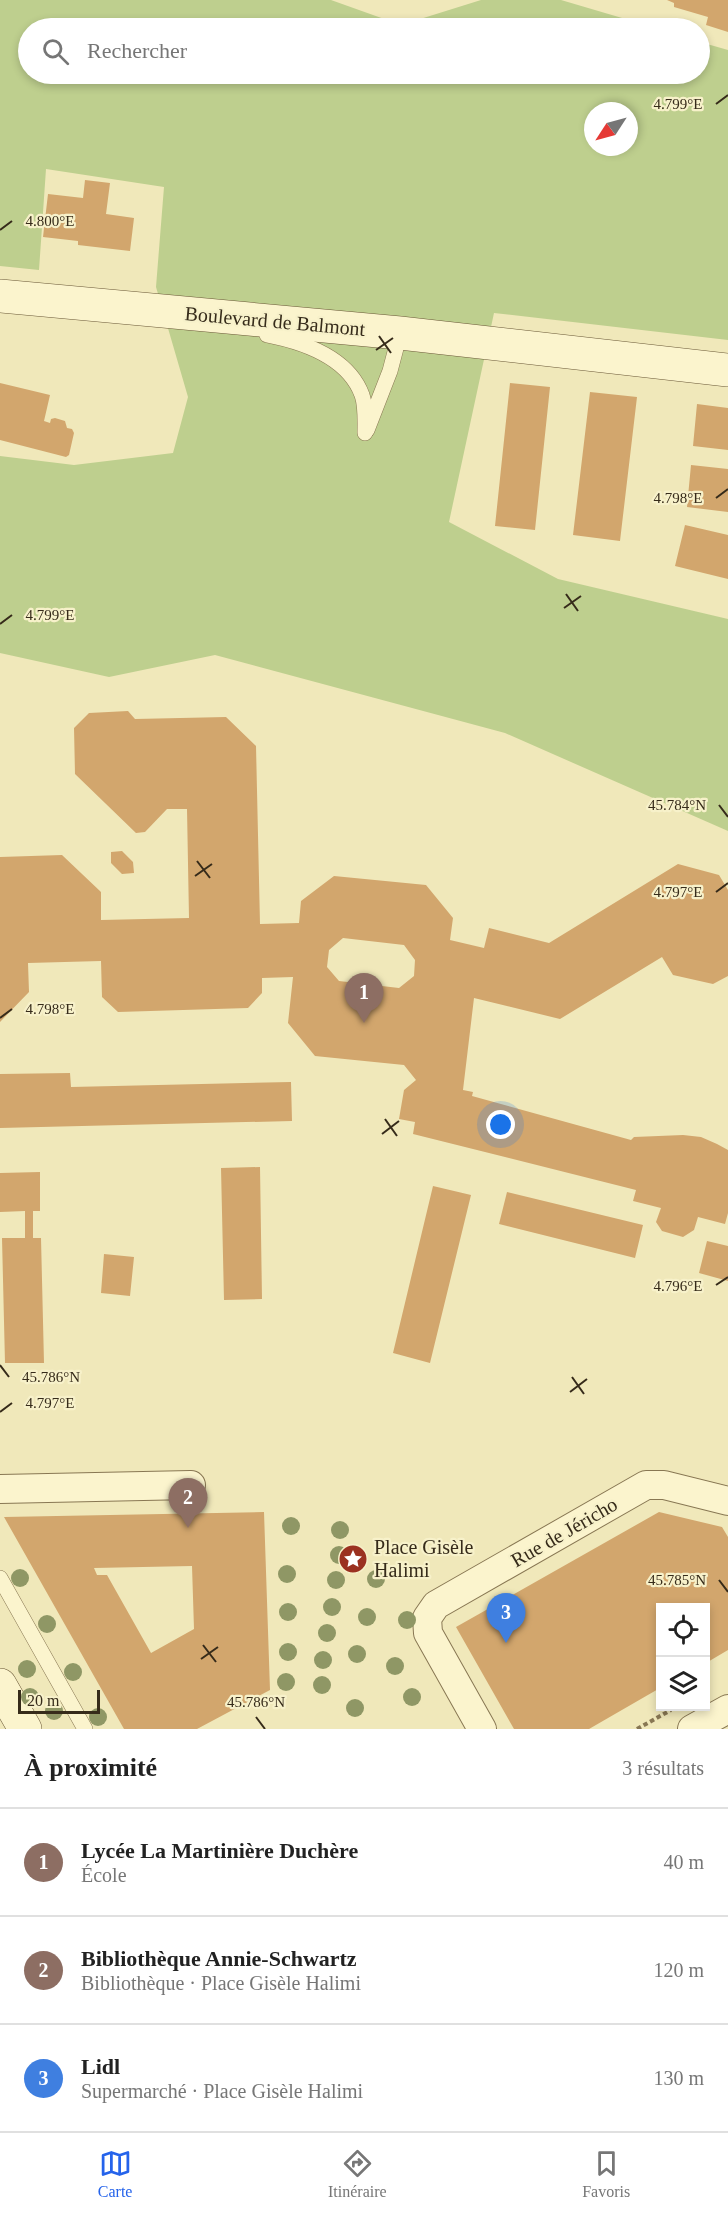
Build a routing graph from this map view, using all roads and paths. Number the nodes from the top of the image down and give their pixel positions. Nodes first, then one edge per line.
1 (0, 296) edge
2 (125, 308) junction
3 (400, 333) junction
4 (728, 370) edge
5 (191, 1485) dead end
6 (0, 1489) edge
7 (728, 1501) edge
8 (0, 1578) edge
9 (0, 1685) edge
10 (728, 1709) edge
11 (670, 1711) edge
12 (25, 1729) edge
13 (85, 1729) edge
14 (482, 1729) edge
15 (637, 1729) edge
16 (692, 1729) edge

1 - 2 street, Boulevard de Balmont
2 - 3 street, Boulevard de Balmont
2 - 3 lane
3 - 4 street, Boulevard de Balmont
5 - 6 street
7 - 14 street, Rue de Jéricho
8 - 13 lane
9 - 12 street
10 - 16 street
11 - 15 path

